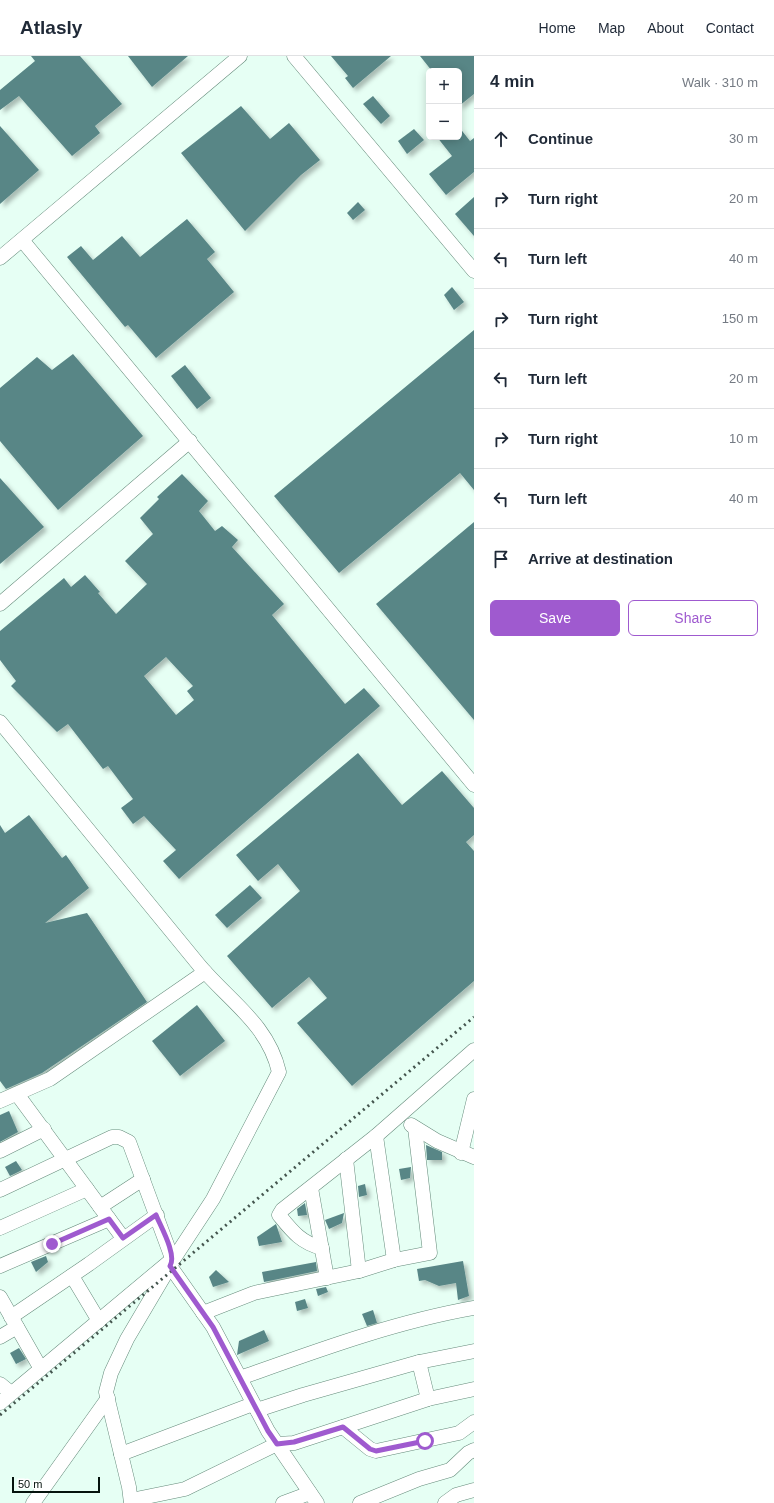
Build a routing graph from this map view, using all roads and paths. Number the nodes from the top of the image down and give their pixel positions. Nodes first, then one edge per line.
1 (240, 56) edge
2 (294, 56) edge
3 (22, 240) junction
4 (0, 258) edge
5 (474, 271) edge
6 (190, 441) junction
7 (0, 604) edge
8 (0, 722) edge
9 (474, 785) edge
10 (205, 972) junction
11 (474, 1050) edge
12 (17, 1094) junction
13 (474, 1099) edge
14 (0, 1101) edge
15 (400, 1115) junction
16 (414, 1128) junction
17 (44, 1129) junction
18 (376, 1136) junction
19 (0, 1151) edge
20 (468, 1155) edge
21 (65, 1159) junction
22 (346, 1159) junction
23 (143, 1179) junction
24 (87, 1188) junction
25 (312, 1188) junction
26 (0, 1190) edge
27 (100, 1206) junction
28 (156, 1215) junction
29 (109, 1219) junction
30 (0, 1228) edge
31 (123, 1238) junction
32 (322, 1248) junction
33 (394, 1260) junction
34 (171, 1262) junction
35 (0, 1266) edge
36 (359, 1271) junction
37 (72, 1276) junction
38 (327, 1278) junction
39 (0, 1297) edge
40 (474, 1308) edge
41 (203, 1313) junction
42 (98, 1321) junction
43 (14, 1322) junction
44 (0, 1337) edge
45 (474, 1351) edge
46 (419, 1362) junction
47 (40, 1369) junction
48 (240, 1378) junction
49 (0, 1384) edge
50 (474, 1389) edge
51 (11, 1393) junction
52 (108, 1398) junction
53 (428, 1400) junction
54 (0, 1403) edge
55 (255, 1407) junction
56 (474, 1422) edge
57 (343, 1427) junction
58 (277, 1444) junction
59 (474, 1450) edge
60 (122, 1454) junction
61 (474, 1490) edge
62 (172, 1498) edge
63 (314, 1498) edge
64 (131, 1501) edge
65 (33, 1503) edge
66 (283, 1503) edge
67 (360, 1503) edge
68 (445, 1503) edge

1 - 3 street
2 - 5 street
3 - 4 street
3 - 6 street
6 - 7 street
6 - 9 street
8 - 10 street
10 - 12 street
10 - 34 street
11 - 15 street
12 - 14 street
12 - 17 street
13 - 20 street
15 - 16 street
15 - 18 street
16 - 20 street
16 - 33 street
17 - 19 street
17 - 21 street
18 - 22 street
18 - 33 street
21 - 23 street
21 - 24 street
21 - 26 street
22 - 25 street
22 - 36 street
23 - 27 street
23 - 28 street
24 - 27 street
24 - 30 street
25 - 32 street
25 - 32 street
27 - 29 street
28 - 31 street
28 - 34 street
29 - 31 street
29 - 35 street
31 - 37 street
32 - 38 street
33 - 36 street
34 - 41 street
34 - 42 street
34 - 52 street
36 - 38 street
37 - 42 street
37 - 43 street
38 - 41 street
39 - 43 street
40 - 48 street
41 - 48 street
42 - 47 street
43 - 44 street
43 - 47 street
45 - 46 street
46 - 53 street
46 - 55 street
47 - 51 street
48 - 55 street
49 - 51 street
50 - 53 street
51 - 54 street
52 - 60 street
52 - 65 street
53 - 57 street
55 - 58 street
55 - 60 street
56 - 57 street
57 - 58 street
58 - 62 street
58 - 63 street
59 - 67 street
60 - 64 street
61 - 68 street
62 - 64 street
63 - 66 street

